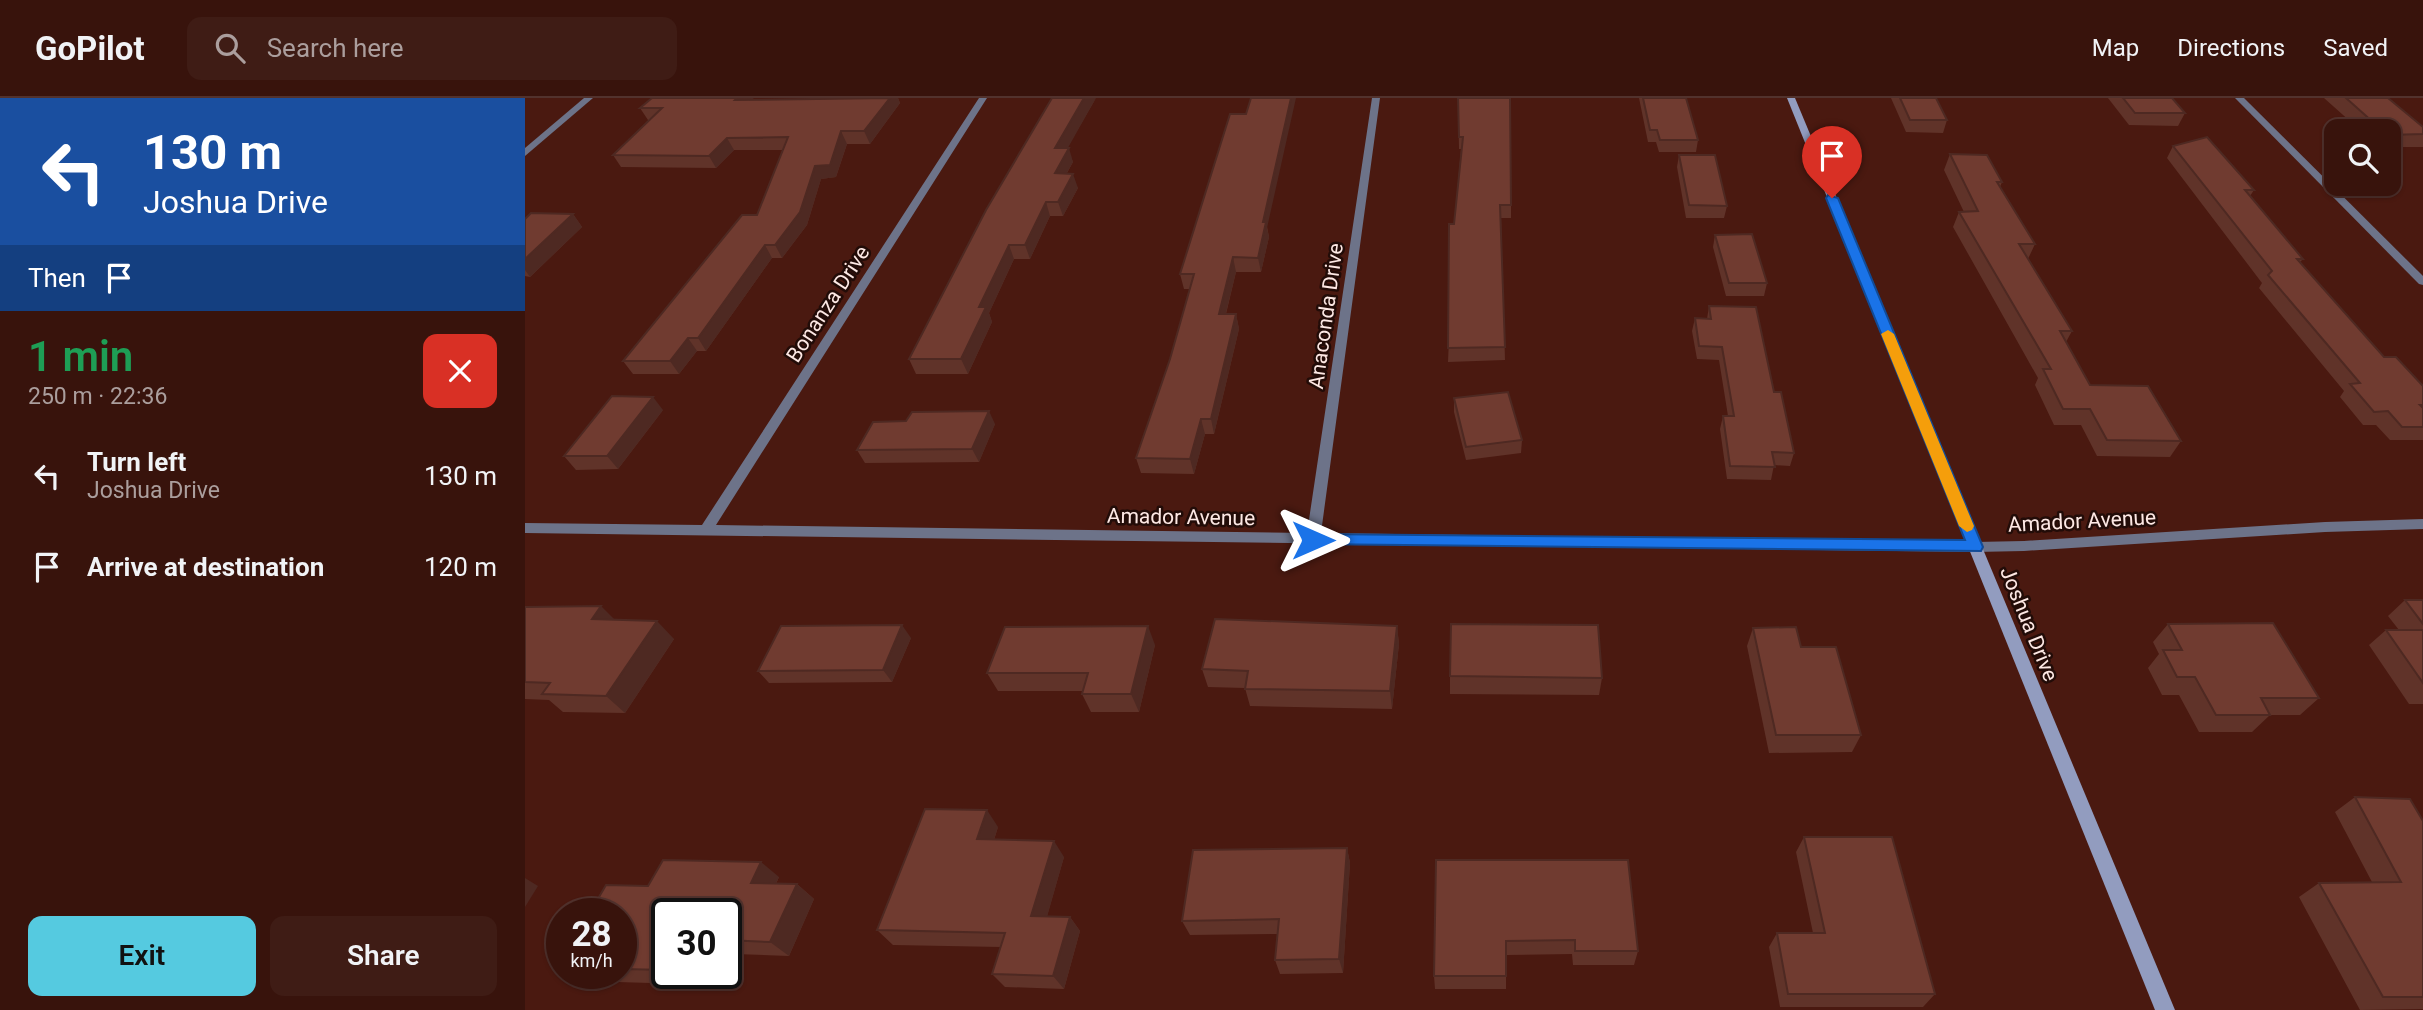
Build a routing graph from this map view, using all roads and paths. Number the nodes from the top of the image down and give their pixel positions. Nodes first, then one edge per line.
1 (589, 98) edge
2 (983, 98) edge
3 (1376, 98) edge
4 (1791, 98) edge
5 (2239, 98) edge
6 (525, 153) edge
7 (2423, 282) edge
8 (2423, 524) edge
9 (525, 527) edge
10 (705, 531) junction
11 (1313, 540) junction
12 (1975, 547) junction
13 (2165, 1010) edge

1 - 6 street
2 - 10 street, Bonanza Drive
3 - 11 street, Anaconda Drive
4 - 12 street, Joshua Drive
5 - 7 street
8 - 12 street, Amador Avenue
9 - 10 street, Amador Avenue
10 - 11 street, Amador Avenue
11 - 12 street, Amador Avenue
12 - 13 street, Joshua Drive

